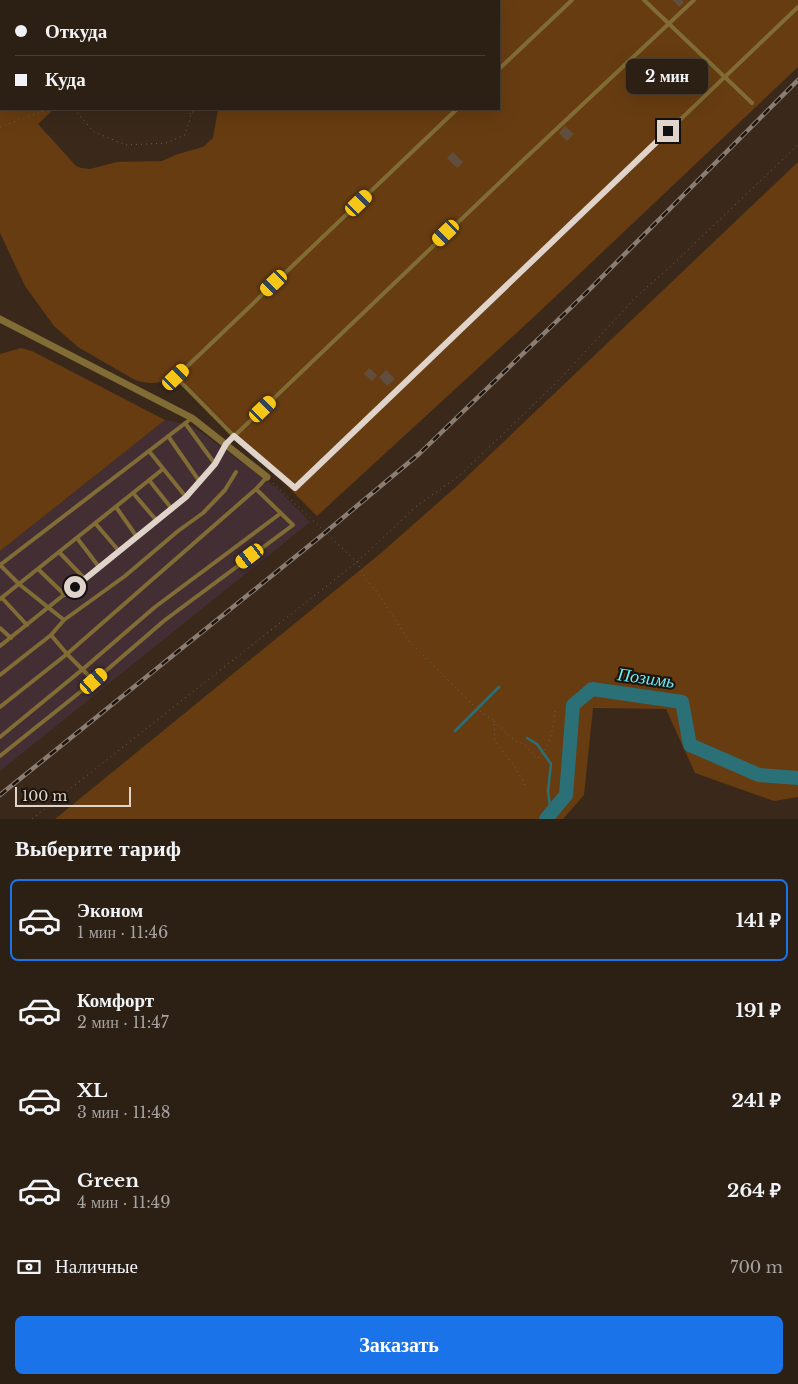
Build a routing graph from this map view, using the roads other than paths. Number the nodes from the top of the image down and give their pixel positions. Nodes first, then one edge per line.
1 (572, 0) edge
2 (644, 0) edge
3 (694, 0) edge
4 (798, 7) edge
5 (669, 24) junction
6 (500, 68) edge
7 (725, 77) junction
8 (752, 103) dead end
9 (456, 110) edge
10 (0, 319) edge
11 (192, 418) junction
12 (185, 424) junction
13 (168, 436) junction
14 (234, 436) junction
15 (226, 444) junction
16 (149, 451) junction
17 (215, 464) junction
18 (163, 469) junction
19 (236, 472) dead end
20 (268, 477) joint
21 (149, 480) junction
22 (200, 482) junction
23 (256, 490) junction
24 (133, 493) junction
25 (186, 497) junction
26 (116, 507) junction
27 (172, 509) junction
28 (281, 513) junction
29 (157, 521) junction
30 (95, 523) junction
31 (137, 537) junction
32 (77, 538) junction
33 (119, 551) junction
34 (59, 552) junction
35 (0, 565) edge
36 (99, 567) junction
37 (38, 569) junction
38 (85, 579) junction
39 (19, 584) junction
40 (64, 595) junction
41 (1, 598) edge
42 (48, 608) junction
43 (64, 620) junction
44 (27, 625) junction
45 (0, 628) edge
46 (51, 635) junction
47 (11, 638) junction
48 (0, 646) edge
49 (67, 654) junction
50 (83, 669) junction
51 (0, 676) edge
52 (94, 681) junction
53 (0, 707) edge
54 (0, 736) edge
55 (0, 756) edge

1 - 6 lane
2 - 5 lane
3 - 5 lane
4 - 7 lane
5 - 7 lane
5 - 14 lane
7 - 8 lane
7 - 14 lane
9 - 14 lane
10 - 11 street
11 - 12 lane
11 - 15 street
12 - 13 lane
12 - 17 lane
13 - 16 lane
13 - 22 lane
14 - 15 lane
15 - 17 lane
15 - 20 street
16 - 18 lane
16 - 35 lane
17 - 22 lane
18 - 21 lane
18 - 25 lane
19 - 43 lane
20 - 23 lane
21 - 24 lane
21 - 27 lane
22 - 25 lane
23 - 28 lane
23 - 49 lane
24 - 26 lane
24 - 29 lane
25 - 27 lane
26 - 30 lane
26 - 31 lane
27 - 29 lane
28 - 50 lane
28 - 52 lane
29 - 31 lane
30 - 32 lane
30 - 33 lane
31 - 33 lane
32 - 34 lane
32 - 36 lane
33 - 36 lane
34 - 37 lane
34 - 38 lane
35 - 39 lane
36 - 38 lane
37 - 39 lane
37 - 40 lane
38 - 40 lane
39 - 41 lane
39 - 42 lane
40 - 42 lane
41 - 44 lane
42 - 43 lane
42 - 44 lane
43 - 46 lane
44 - 47 lane
45 - 47 lane
46 - 49 lane
46 - 51 lane
47 - 48 lane
49 - 50 lane
49 - 53 lane
50 - 52 lane
50 - 54 lane
52 - 55 lane

